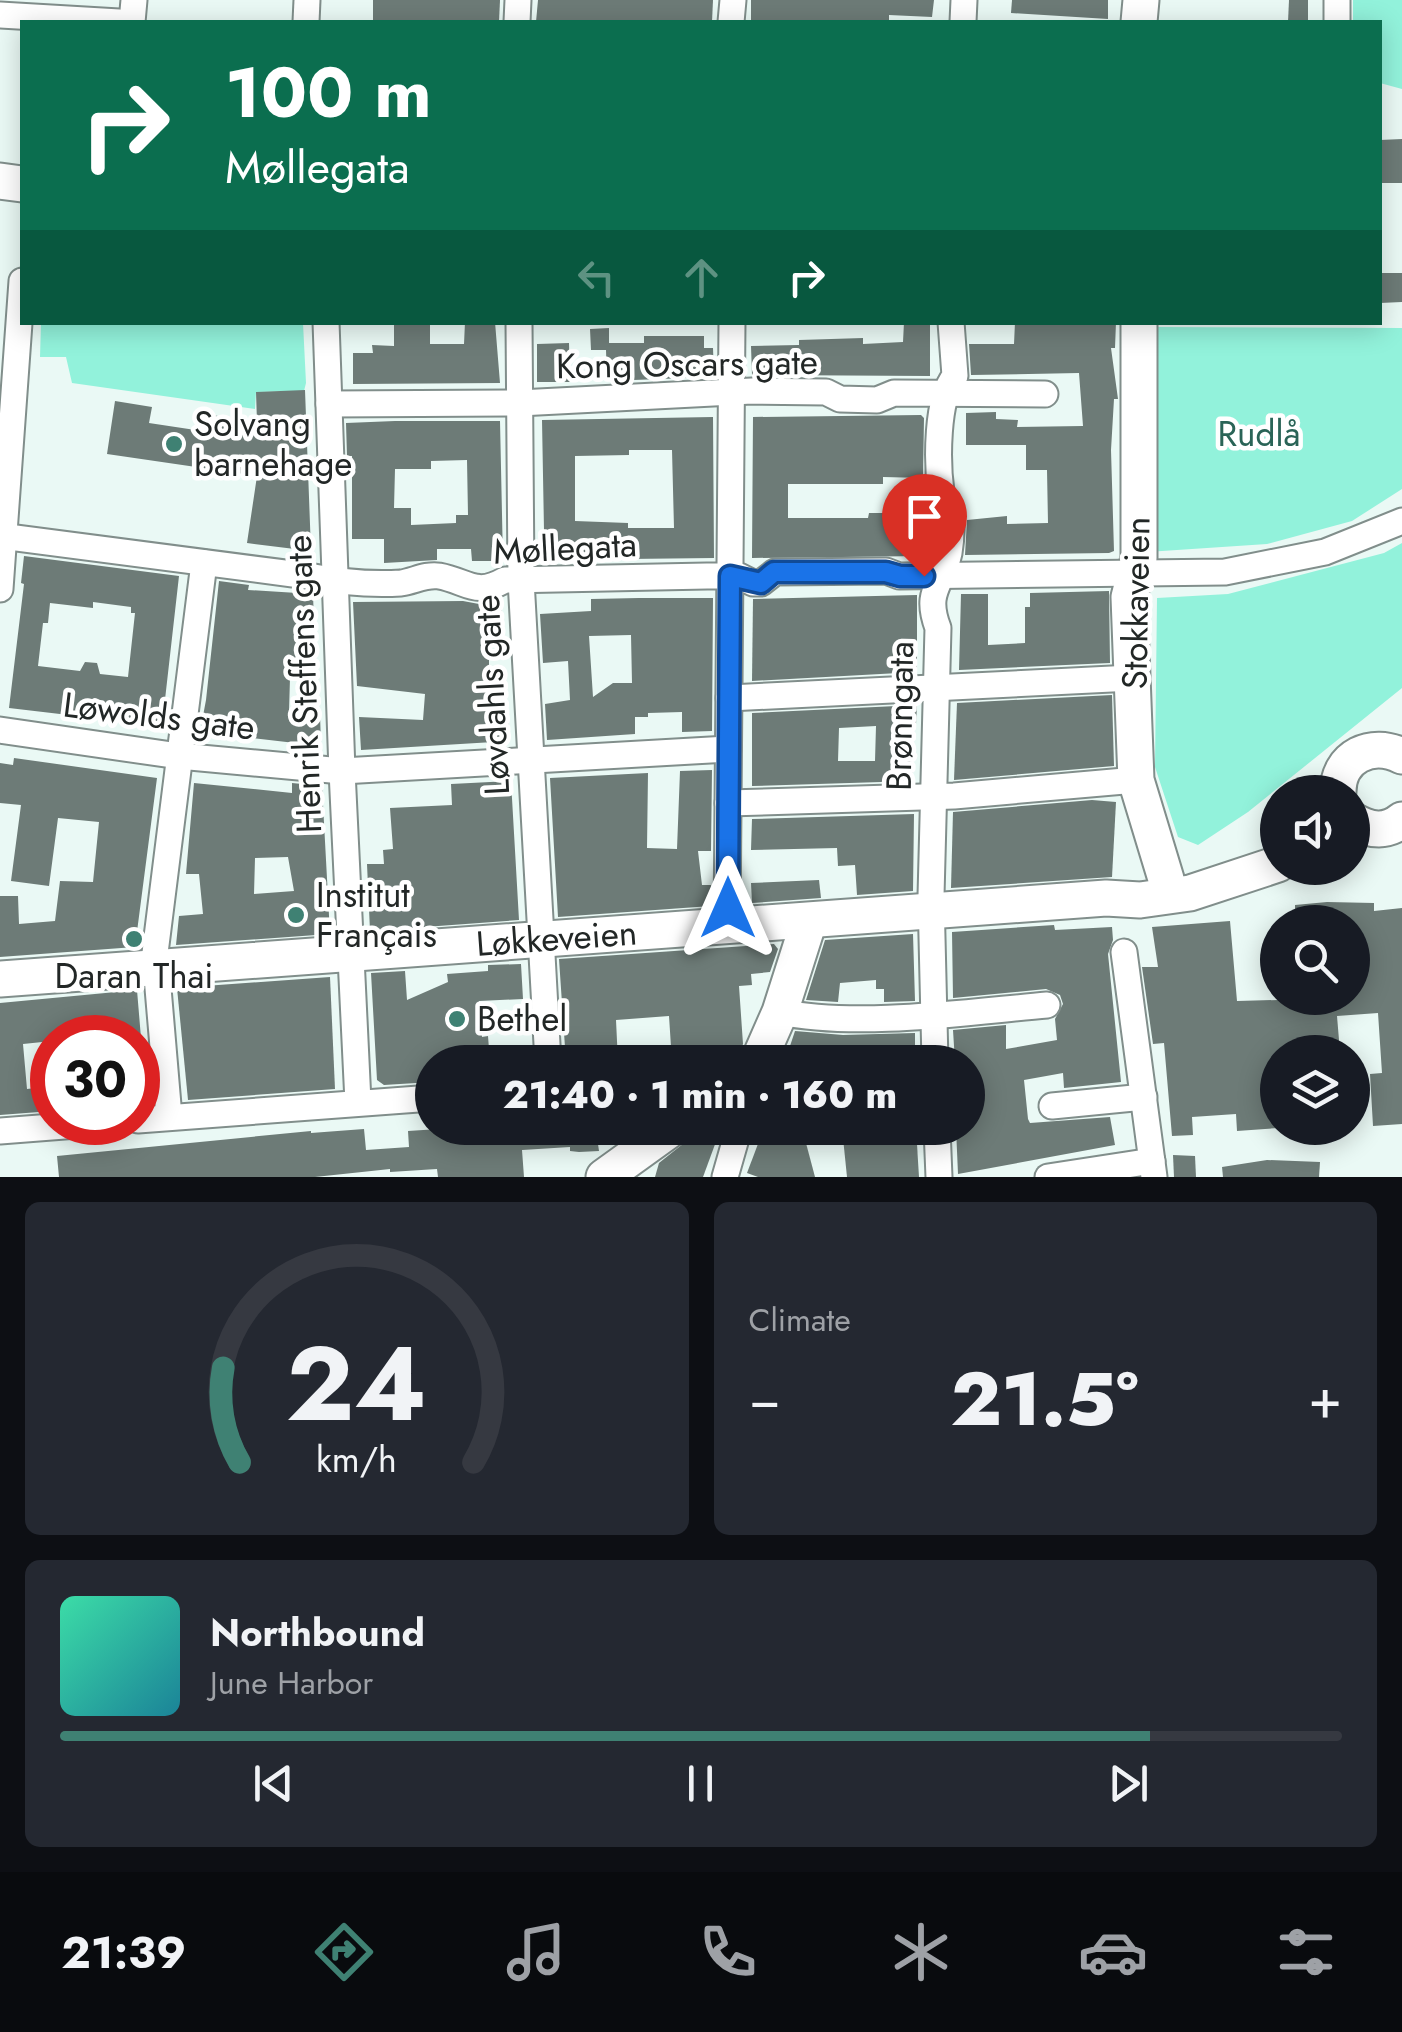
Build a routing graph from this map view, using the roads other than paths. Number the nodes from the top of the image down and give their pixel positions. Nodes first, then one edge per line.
1 (0, 15) edge
2 (36, 20) edge
3 (20, 293) edge
4 (326, 325) edge
5 (518, 325) edge
6 (732, 325) edge
7 (951, 325) edge
8 (1139, 325) edge
9 (9, 358) edge
10 (733, 394) junction
11 (946, 394) junction
12 (1045, 394) dead end
13 (519, 403) junction
14 (329, 404) junction
15 (1402, 521) edge
16 (3, 536) edge
17 (204, 563) junction
18 (1133, 575) junction
19 (730, 576) junction
20 (939, 576) junction
21 (521, 580) junction
22 (335, 582) junction
23 (0, 589) edge
24 (1132, 678) junction
25 (937, 686) junction
26 (729, 698) junction
27 (0, 730) edge
28 (728, 748) junction
29 (1398, 749) edge
30 (180, 756) junction
31 (531, 761) junction
32 (342, 771) junction
33 (1341, 775) edge
34 (1136, 780) junction
35 (934, 796) junction
36 (728, 803) junction
37 (1260, 850) edge
38 (1260, 870) edge
39 (1166, 879) junction
40 (1114, 898) junction
41 (931, 910) junction
42 (809, 921) junction
43 (727, 927) junction
44 (541, 939) junction
45 (350, 952) junction
46 (1124, 952) dead end
47 (156, 965) junction
48 (0, 979) edge
49 (1047, 1005) dead end
50 (780, 1012) junction
51 (934, 1015) junction
52 (547, 1045) edge
53 (765, 1045) edge
54 (935, 1045) edge
55 (1144, 1097) junction
56 (415, 1099) edge
57 (358, 1102) junction
58 (1052, 1106) dead end
59 (170, 1118) junction
60 (160, 1119) edge
61 (30, 1129) edge
62 (0, 1131) edge
63 (648, 1145) edge
64 (734, 1145) edge
65 (938, 1145) edge
66 (1153, 1169) edge
67 (604, 1177) edge
68 (726, 1177) edge
69 (939, 1177) edge
70 (1048, 1177) edge

1 - 2 street
3 - 9 street
4 - 14 street, Henrik Steffens gate
5 - 13 street, Løvdahls gate
6 - 10 street
7 - 11 street, Brønngata
8 - 18 main road, Stokkaveien
9 - 16 street
10 - 11 street, Kong Oscars gate
10 - 13 street, Kong Oscars gate
10 - 19 street
11 - 12 street, Kong Oscars gate
11 - 20 street, Brønngata
13 - 14 street, Kong Oscars gate
13 - 21 street, Løvdahls gate
14 - 22 street, Henrik Steffens gate
15 - 18 street, Møllegata
16 - 17 street, Møllegata
16 - 23 street
17 - 22 street, Møllegata
17 - 30 street
18 - 20 street, Møllegata
18 - 24 main road, Stokkaveien
19 - 20 street, Møllegata
19 - 21 street, Møllegata
19 - 26 street
20 - 25 street, Brønngata
21 - 22 street, Møllegata
21 - 31 street, Løvdahls gate
22 - 32 street, Henrik Steffens gate
24 - 25 street
24 - 34 main road, Stokkaveien
25 - 26 street
25 - 35 street, Brønngata
26 - 28 street
27 - 30 street, Løwolds gate
28 - 31 street, Løwolds gate
28 - 36 street
29 - 33 main road
30 - 32 street, Løwolds gate
30 - 47 street
31 - 32 street, Løwolds gate
31 - 44 street, Løvdahls gate
32 - 45 street, Henrik Steffens gate
34 - 35 street
34 - 39 main road, Stokkaveien
35 - 36 street
35 - 41 street, Brønngata
36 - 43 street
37 - 39 main road, Løkkeveien
38 - 40 main road, Løkkeveien
39 - 40 main road, Løkkeveien
40 - 41 main road, Løkkeveien
41 - 42 main road, Løkkeveien
41 - 51 street, Brønngata
42 - 43 main road, Løkkeveien
42 - 50 main road
43 - 44 main road, Løkkeveien
44 - 45 main road, Løkkeveien
44 - 52 street, Løvdahls gate
45 - 47 main road, Løkkeveien
45 - 57 street, Henrik Steffens gate
46 - 55 street
47 - 48 main road, Løkkeveien
47 - 59 street
49 - 51 street
50 - 51 street
50 - 53 main road
51 - 54 street, Brønngata
55 - 58 street
55 - 66 street
56 - 57 street
57 - 59 street
59 - 60 street
61 - 62 street
63 - 67 main road
64 - 68 street
65 - 69 street
66 - 70 street

